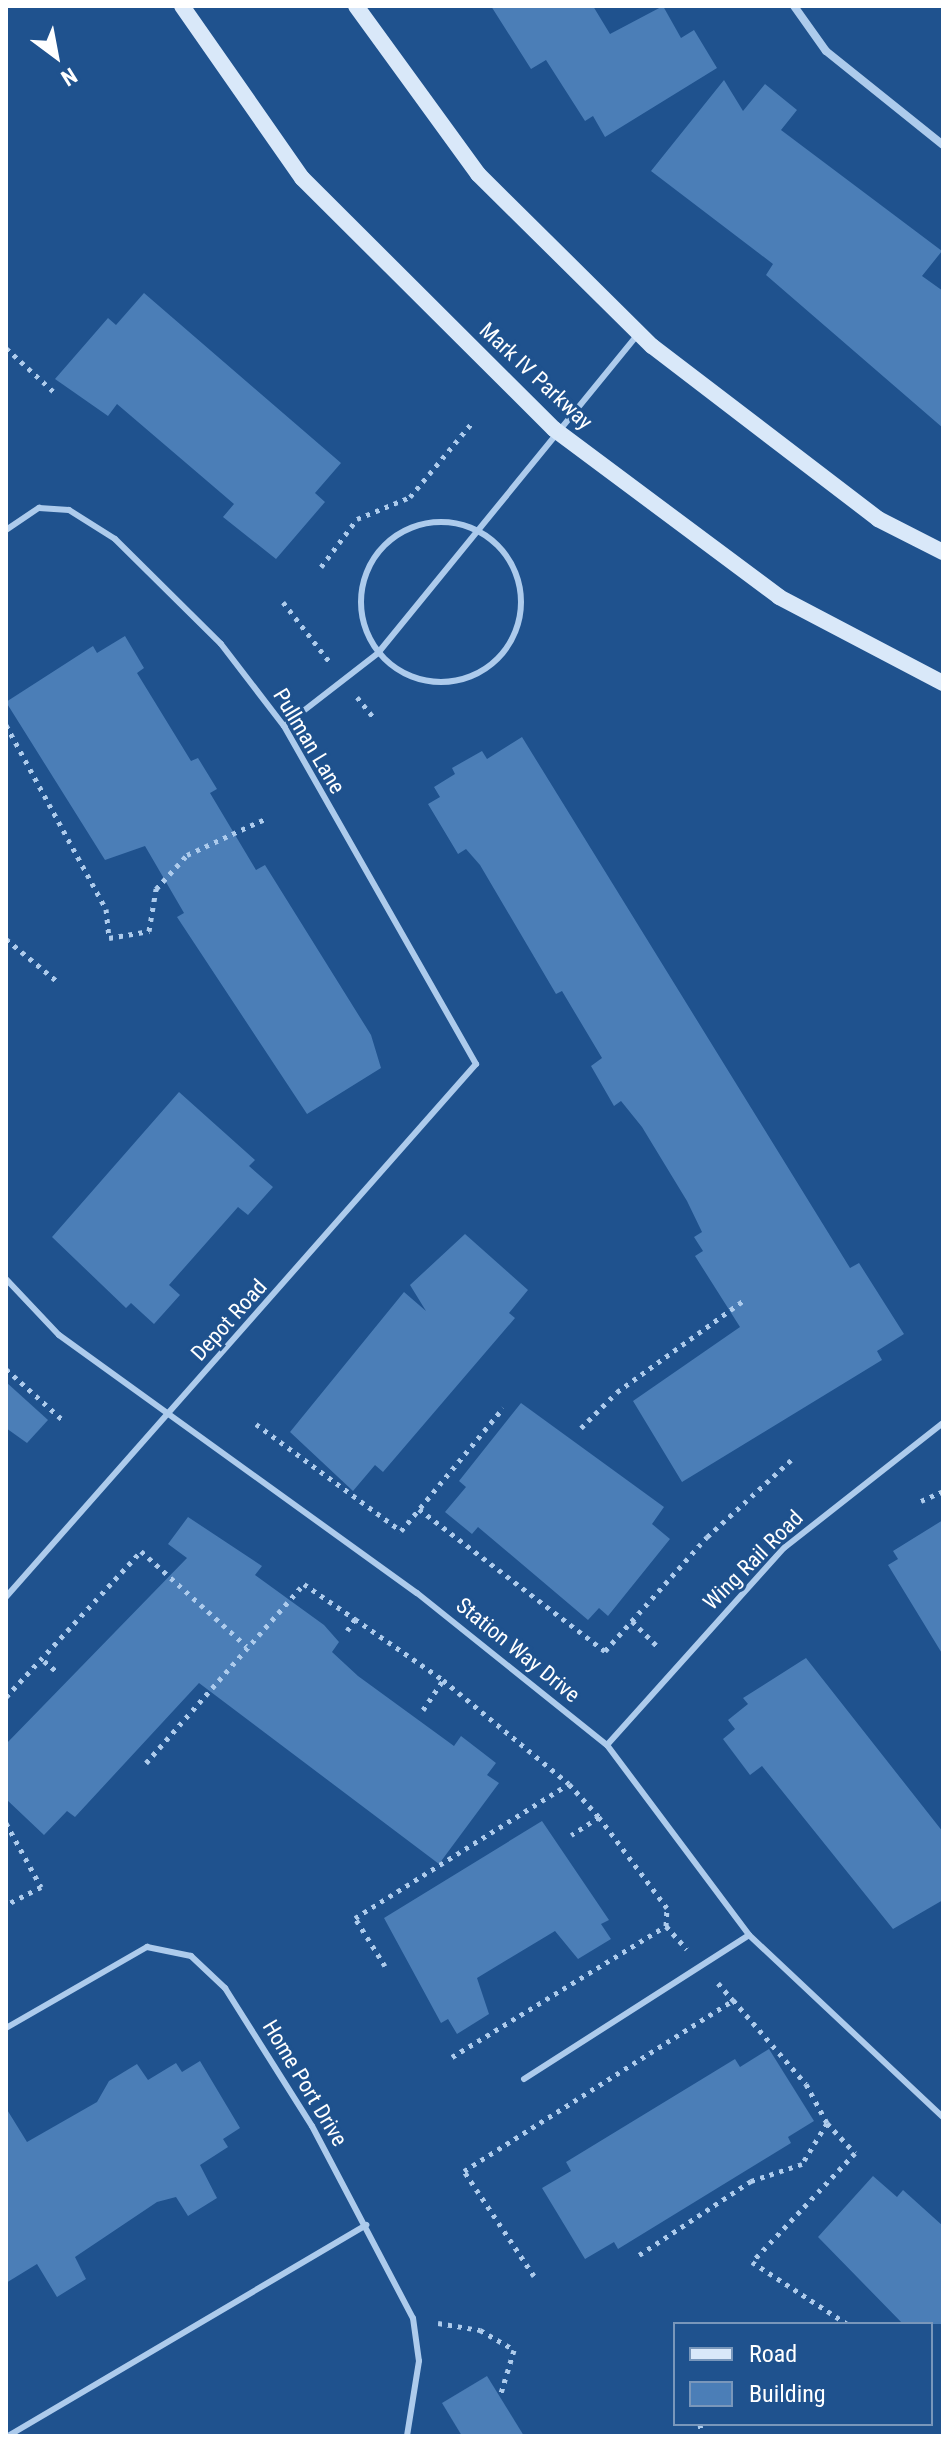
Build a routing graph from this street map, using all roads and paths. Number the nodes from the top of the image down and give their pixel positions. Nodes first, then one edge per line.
1 (182, 6) edge
2 (356, 6) edge
3 (794, 6) edge
4 (943, 145) edge
5 (639, 333) junction
6 (6, 348) edge
7 (53, 391) dead end
8 (471, 424) dead end
9 (554, 429) junction
10 (6, 530) edge
11 (477, 532) junction
12 (943, 552) edge
13 (321, 567) dead end
14 (378, 653) junction
15 (943, 683) edge
16 (6, 725) edge
17 (284, 726) junction
18 (265, 819) dead end
19 (6, 939) edge
20 (58, 982) dead end
21 (476, 1064) joint
22 (6, 1279) edge
23 (744, 1300) dead end
24 (6, 1369) edge
25 (503, 1408) dead end
26 (169, 1413) junction
27 (64, 1421) dead end
28 (943, 1423) edge
29 (256, 1424) dead end
30 (581, 1428) dead end
31 (791, 1460) dead end
32 (943, 1491) edge
33 (921, 1501) dead end
34 (419, 1509) junction
35 (6, 1597) edge
36 (355, 1619) junction
37 (632, 1621) junction
38 (347, 1631) dead end
39 (246, 1646) junction
40 (44, 1661) junction
41 (676, 1664) junction
42 (57, 1672) dead end
43 (443, 1680) junction
44 (6, 1697) edge
45 (423, 1710) dead end
46 (607, 1745) junction
47 (146, 1763) dead end
48 (569, 1784) junction
49 (599, 1817) junction
50 (6, 1823) edge
51 (571, 1835) dead end
52 (6, 1905) edge
53 (749, 1935) junction
54 (385, 1966) dead end
55 (6, 2028) edge
56 (452, 2057) dead end
57 (524, 2079) dead end
58 (943, 2117) edge
59 (827, 2123) junction
60 (366, 2225) junction
61 (639, 2255) dead end
62 (534, 2276) dead end
63 (413, 2318) junction
64 (844, 2322) edge
65 (501, 2393) dead end
66 (8, 2436) edge
67 (407, 2436) edge

1 - 9 main road, Mark IV Parkway
2 - 5 main road
3 - 4 street
5 - 9 lane
5 - 12 main road
6 - 7 path
8 - 13 path
9 - 11 lane
9 - 15 main road, Mark IV Parkway
10 - 17 lane, Pullman Lane
11 - 14 lane
11 - 14 lane
11 - 14 lane
14 - 17 lane
16 - 18 path
17 - 21 lane, Pullman Lane
19 - 20 path
21 - 26 lane, Depot Road
22 - 26 lane, Station Way Drive
23 - 30 path
24 - 27 path
25 - 34 path
26 - 35 lane, Depot Road
26 - 46 lane, Station Way Drive
28 - 41 lane, Wing Rail Road
29 - 34 path
31 - 37 path
32 - 33 path
34 - 37 path
36 - 38 path
36 - 39 path
36 - 43 path
37 - 41 path
39 - 40 path
39 - 47 path
40 - 42 path
40 - 44 path
41 - 46 lane, Wing Rail Road
43 - 45 path
43 - 48 path
46 - 53 lane, Station Way Drive
48 - 49 path
48 - 54 path
49 - 51 path
49 - 56 path
50 - 52 path
53 - 57 lane
53 - 58 lane, Station Way Drive
55 - 60 lane, Home Port Drive
59 - 61 path
59 - 62 path
59 - 64 path
60 - 63 lane, Home Port Drive
60 - 66 lane
63 - 65 path
63 - 67 lane, Home Port Drive

